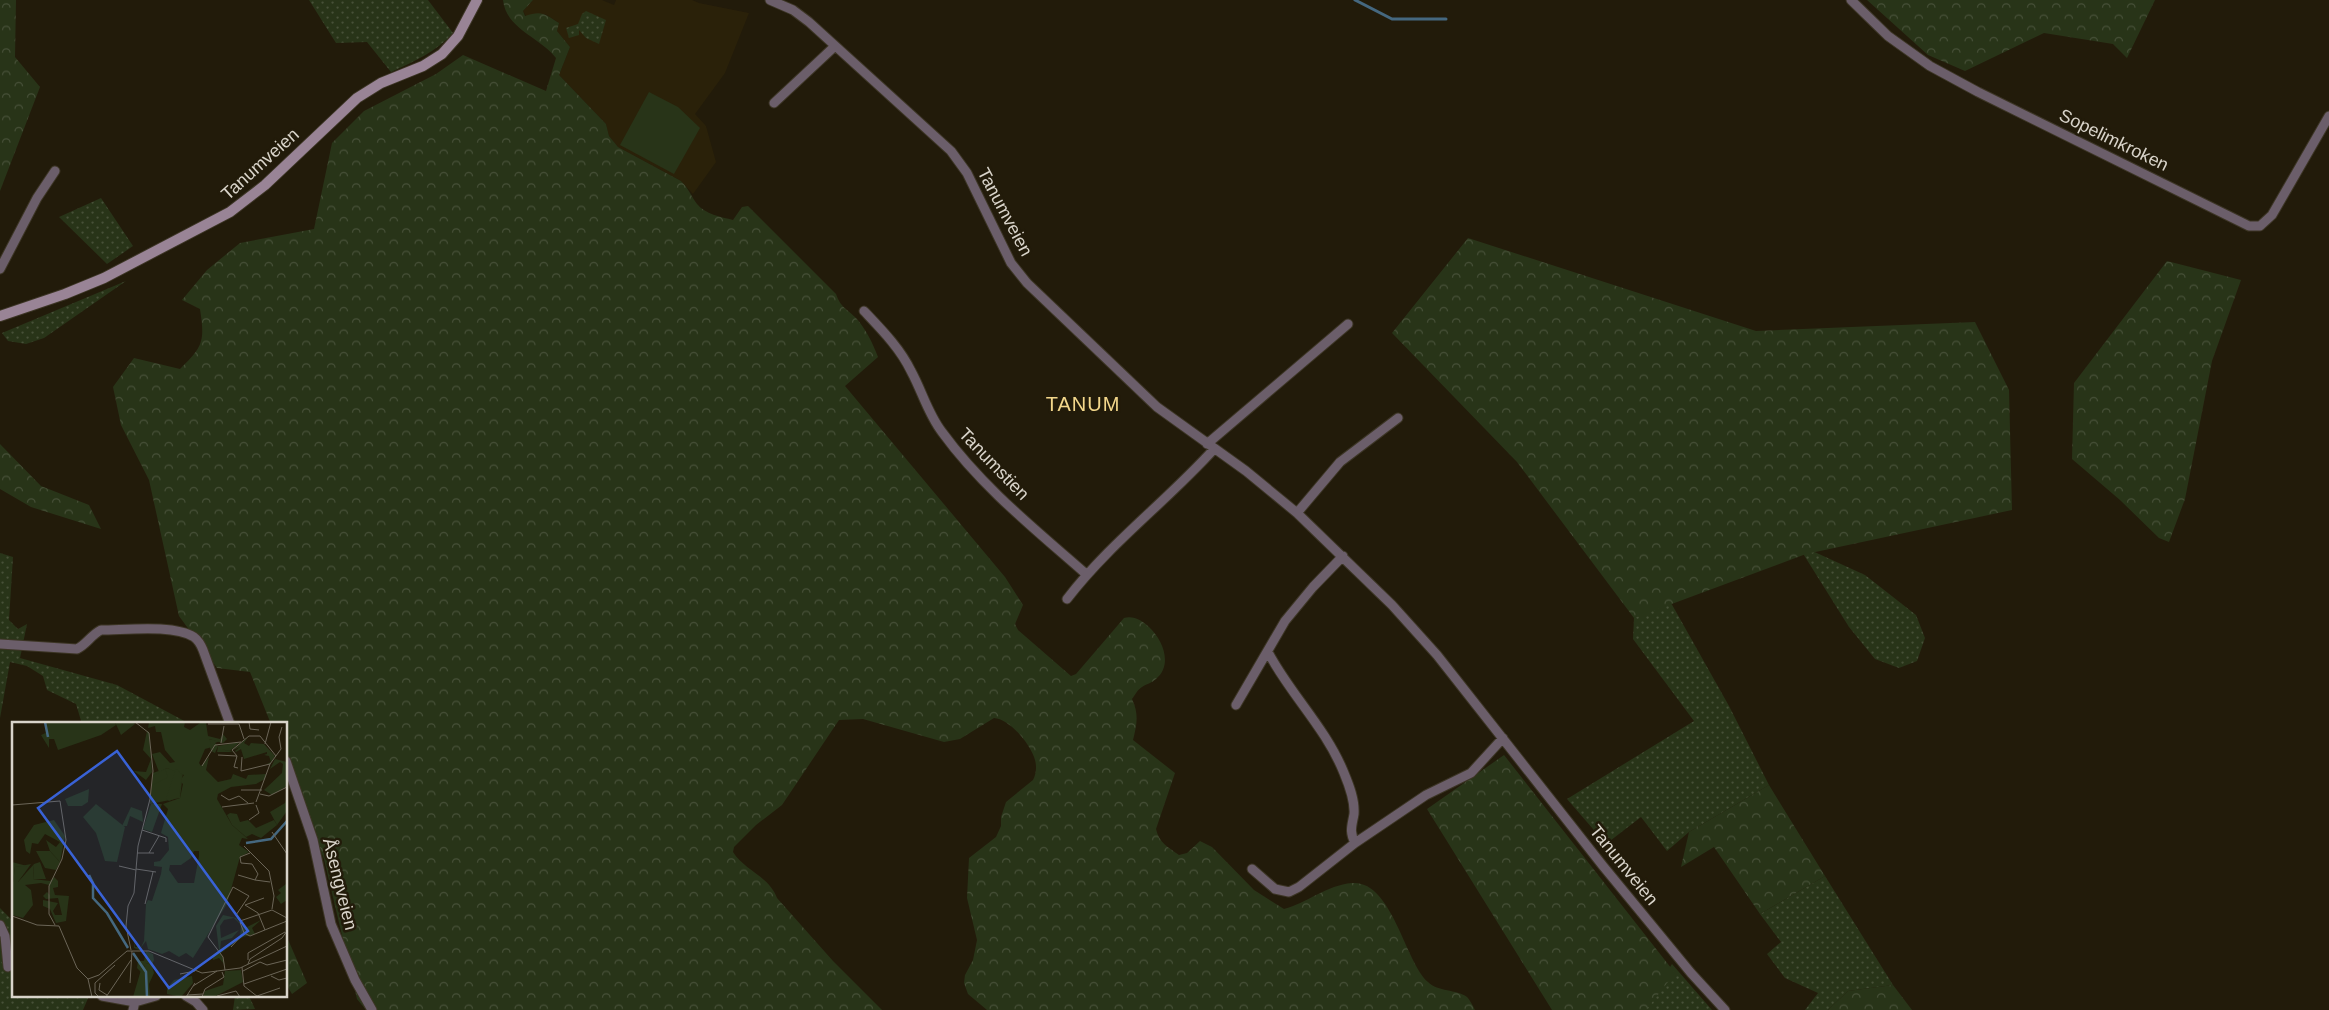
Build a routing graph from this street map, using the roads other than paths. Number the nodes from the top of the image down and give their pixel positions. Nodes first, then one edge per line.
1 (477, 0) edge
2 (770, 0) edge
3 (1851, 0) edge
4 (834, 47) junction
5 (774, 103) dead end
6 (2329, 116) edge
7 (56, 171) dead end
8 (0, 269) edge
9 (864, 311) dead end
10 (0, 316) edge
11 (1348, 324) dead end
12 (1398, 418) dead end
13 (1210, 446) junction
14 (1297, 513) junction
15 (1343, 556) junction
16 (1086, 574) junction
17 (1067, 599) dead end
18 (0, 644) edge
19 (1268, 652) junction
20 (1236, 705) dead end
21 (229, 722) edge
22 (1503, 738) junction
23 (288, 767) edge
24 (1355, 843) junction
25 (1252, 869) dead end
26 (0, 924) edge
27 (7, 968) edge
28 (108, 998) edge
29 (152, 998) edge
30 (189, 998) edge
31 (134, 1006) edge
32 (203, 1010) edge
33 (372, 1010) edge
34 (1725, 1010) edge

1 - 10 main road, Tanumveien
2 - 4 street, Tanumveien
3 - 6 street, Sopelimkroken
4 - 5 street
4 - 13 street, Tanumveien
7 - 8 street
9 - 16 street, Tanumstien
11 - 13 street
12 - 14 street
13 - 14 street, Tanumveien
13 - 16 street
14 - 15 street, Tanumveien
15 - 19 street
15 - 22 street, Tanumveien
16 - 17 street
18 - 21 street
19 - 20 street
19 - 24 street
22 - 24 street
22 - 34 street, Tanumveien
23 - 33 street, Åsengveien
24 - 25 street
26 - 27 street
28 - 31 street
29 - 31 street
30 - 32 street

